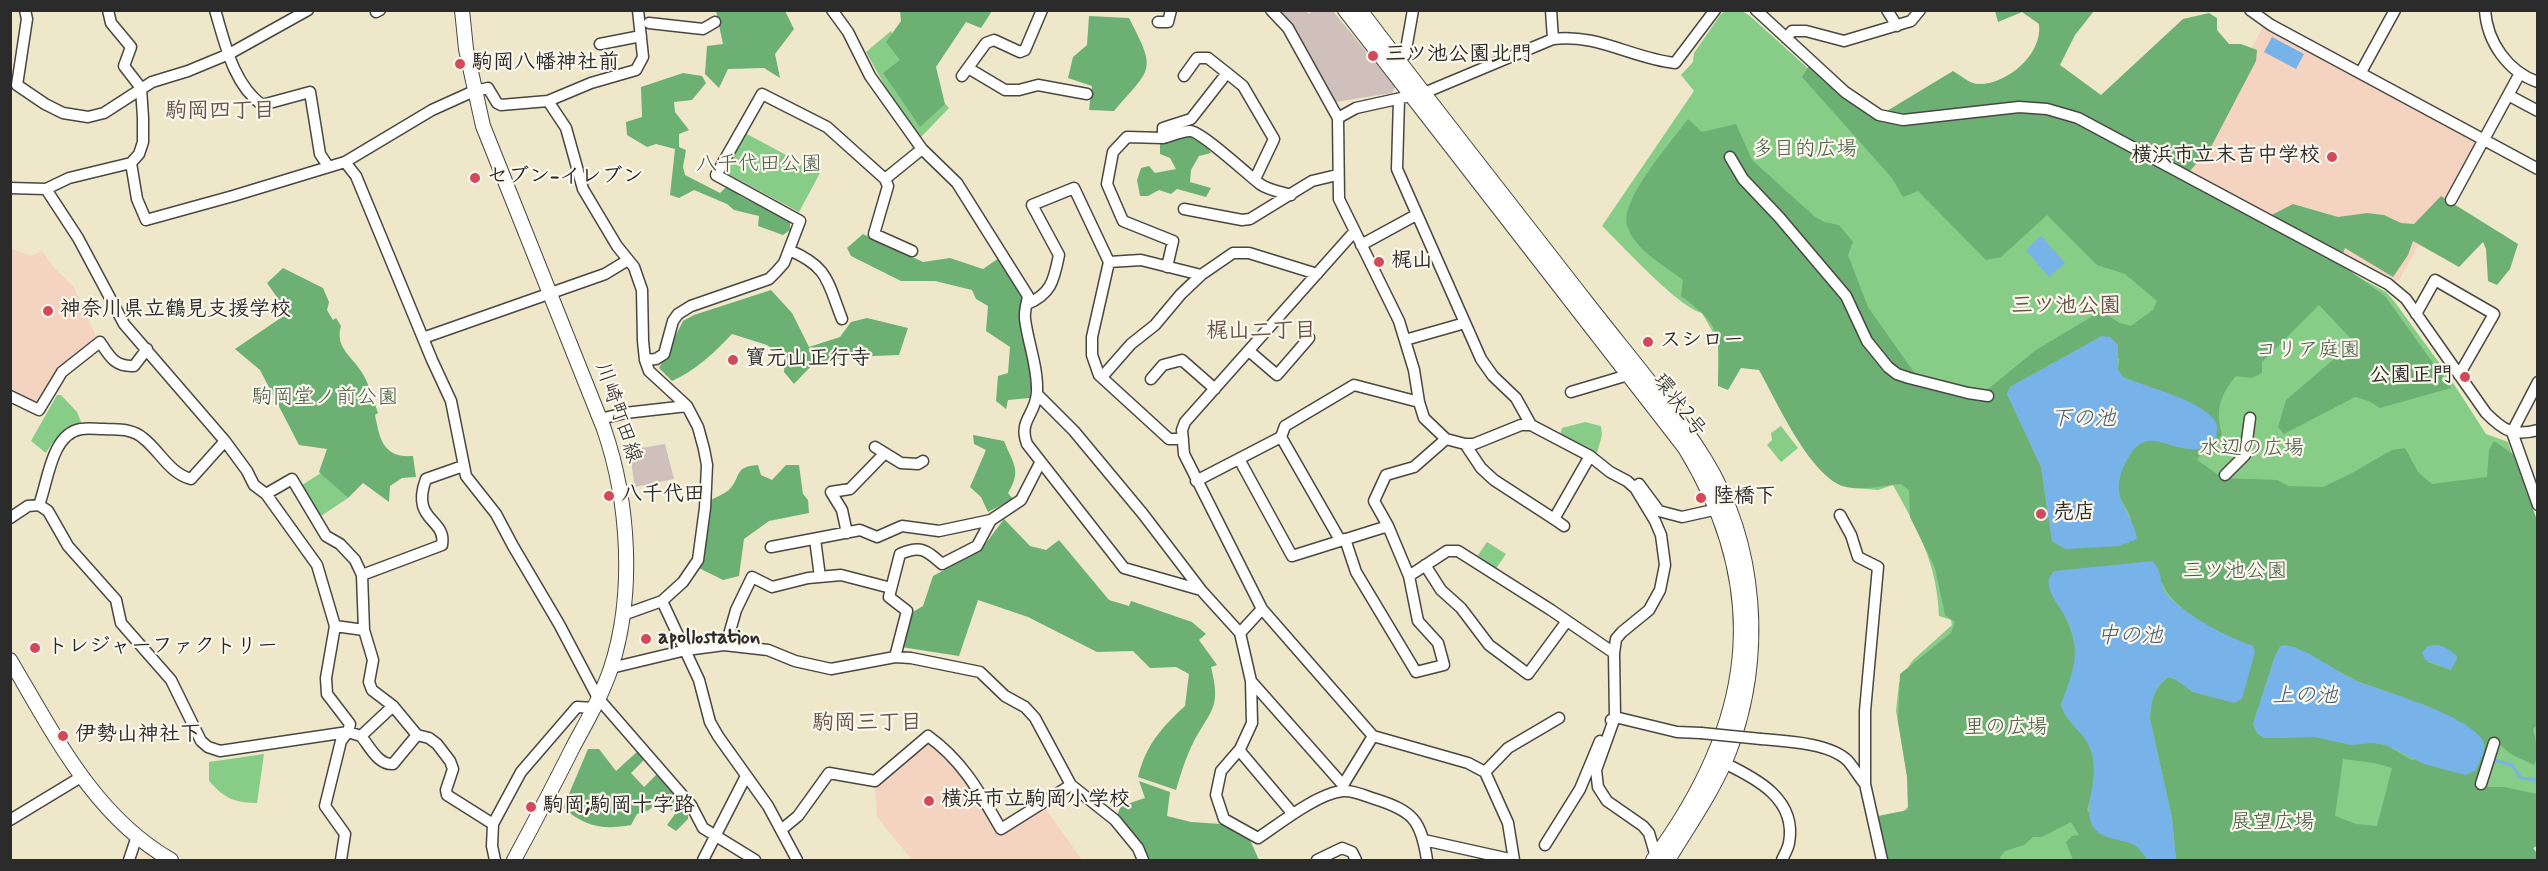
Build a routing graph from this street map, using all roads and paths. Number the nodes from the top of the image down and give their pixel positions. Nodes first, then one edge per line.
1 (25, 10) edge
2 (108, 10) edge
3 (215, 10) edge
4 (308, 10) edge
5 (462, 10) edge
6 (638, 10) edge
7 (832, 10) edge
8 (1041, 10) edge
9 (1172, 10) edge
10 (1270, 10) edge
11 (1345, 10) edge
12 (1360, 10) edge
13 (1413, 10) edge
14 (1551, 10) edge
15 (1715, 10) edge
16 (1756, 10) edge
17 (1887, 10) edge
18 (1920, 10) edge
19 (2250, 10) edge
20 (2396, 10) edge
21 (2485, 10) edge
22 (715, 22) dead end
23 (1158, 22) dead end
24 (649, 23) dead end
25 (1897, 26) junction
26 (641, 36) junction
27 (1786, 38) junction
28 (1553, 39) junction
29 (600, 44) dead end
30 (229, 54) junction
31 (1398, 60) junction
32 (2361, 72) junction
33 (1227, 74) junction
34 (2520, 75) junction
35 (1184, 76) dead end
36 (2538, 82) edge
37 (14, 84) edge
38 (141, 88) junction
39 (474, 91) junction
40 (1087, 94) dead end
41 (2508, 94) junction
42 (1411, 96) junction
43 (548, 101) junction
44 (2538, 111) edge
45 (1338, 118) junction
46 (1163, 138) junction
47 (2484, 139) junction
48 (922, 149) junction
49 (1730, 157) dead end
50 (345, 162) junction
51 (131, 163) junction
52 (328, 166) junction
53 (2538, 169) edge
54 (1337, 175) junction
55 (885, 179) junction
56 (1255, 179) junction
57 (10, 188) edge
58 (46, 189) junction
59 (1291, 195) junction
60 (2451, 200) dead end
61 (1184, 209) dead end
62 (1416, 215) junction
63 (1354, 232) junction
64 (1361, 245) junction
65 (789, 250) junction
66 (912, 251) dead end
67 (628, 260) junction
68 (1109, 262) junction
69 (1167, 267) junction
70 (1317, 274) junction
71 (1201, 275) junction
72 (549, 294) junction
73 (1027, 304) junction
74 (2416, 314) junction
75 (842, 318) dead end
76 (1465, 323) junction
77 (423, 338) junction
78 (1309, 338) dead end
79 (1405, 340) junction
80 (147, 349) junction
81 (1249, 351) junction
82 (645, 360) junction
83 (1628, 375) junction
84 (2459, 375) junction
85 (1102, 377) junction
86 (1151, 379) dead end
87 (2538, 382) edge
88 (1215, 389) junction
89 (1571, 392) dead end
90 (1037, 394) junction
91 (10, 396) edge
92 (1988, 396) dead end
93 (1419, 402) junction
94 (687, 406) junction
95 (2250, 418) dead end
96 (600, 419) junction
97 (1531, 425) junction
98 (2538, 430) edge
99 (2512, 432) junction
100 (1281, 438) junction
101 (1183, 439) junction
102 (1446, 439) junction
103 (225, 441) junction
104 (1465, 444) junction
105 (875, 447) dead end
106 (884, 454) junction
107 (1590, 456) junction
108 (1239, 459) junction
109 (923, 461) dead end
110 (1040, 463) junction
111 (463, 466) junction
112 (2225, 475) dead end
113 (1196, 481) junction
114 (1628, 481) junction
115 (266, 494) junction
116 (39, 505) junction
117 (2538, 505) edge
118 (1718, 509) junction
119 (1840, 516) dead end
120 (10, 518) edge
121 (1554, 519) junction
122 (992, 520) junction
123 (1388, 526) junction
124 (1564, 526) dead end
125 (847, 533) junction
126 (815, 539) junction
127 (1342, 540) junction
128 (771, 547) dead end
129 (1425, 565) junction
130 (362, 575) junction
131 (1408, 576) junction
132 (820, 577) junction
133 (891, 588) junction
134 (1201, 590) junction
135 (662, 602) junction
136 (1262, 609) junction
137 (623, 615) junction
138 (1567, 621) junction
139 (334, 626) junction
140 (364, 630) junction
141 (1240, 633) junction
142 (726, 645) junction
143 (686, 650) junction
144 (1614, 653) junction
145 (895, 657) junction
146 (11, 661) edge
147 (611, 668) junction
148 (1251, 681) junction
149 (596, 703) junction
150 (393, 706) junction
151 (1616, 717) junction
152 (1559, 718) dead end
153 (348, 732) junction
154 (417, 735) junction
155 (361, 736) junction
156 (1373, 736) junction
157 (2494, 743) dead end
158 (1239, 750) junction
159 (1724, 763) junction
160 (1485, 772) junction
161 (746, 776) junction
162 (81, 777) junction
163 (1865, 784) junction
164 (2481, 784) dead end
165 (1071, 785) junction
166 (1343, 788) junction
167 (1293, 814) junction
168 (10, 820) edge
169 (493, 824) junction
170 (781, 830) junction
171 (137, 836) junction
172 (715, 837) junction
173 (1424, 840) junction
174 (1545, 845) dead end
175 (1659, 859) edge
176 (1514, 860) edge
177 (129, 861) edge
178 (171, 861) edge
179 (341, 861) edge
180 (495, 861) edge
181 (514, 861) edge
182 (703, 861) edge
183 (755, 861) edge
184 (797, 861) edge
185 (1143, 861) edge
186 (1317, 861) edge
187 (1356, 861) edge
188 (1427, 861) edge
189 (1782, 861) edge
190 (1882, 861) edge

1 - 37 street
2 - 38 street
3 - 30 street
4 - 30 street
5 - 39 main road, 川崎町田線
6 - 26 street
7 - 48 street
8 - 40 street
9 - 23 street
10 - 45 street
11 - 42 main road, 環状2号
12 - 31 main road, 環状2号
13 - 31 street
14 - 28 street
15 - 28 street
16 - 27 street
17 - 25 street
18 - 25 street
19 - 32 street
20 - 32 street
21 - 34 street
22 - 24 street
25 - 27 street
26 - 29 street
26 - 43 street
27 - 74 street
28 - 42 street
30 - 38 street
30 - 52 street
31 - 42 main road, 環状2号
32 - 47 street
33 - 35 street
33 - 46 street
33 - 56 street
34 - 36 street
34 - 41 street
37 - 38 street
38 - 51 street
39 - 43 street
39 - 50 street
39 - 72 main road, 川崎町田線
41 - 44 street
41 - 47 street
42 - 45 street
42 - 62 street
42 - 83 main road, 環状2号
42 - 159 main road, 環状2号
43 - 67 street
45 - 54 street
46 - 56 street
46 - 69 street
47 - 53 street
47 - 60 street
48 - 55 street
48 - 73 street
49 - 92 street
50 - 52 street
50 - 77 street
51 - 52 street
51 - 58 street
54 - 59 street
54 - 63 street
55 - 65 street
55 - 66 street
56 - 59 street
57 - 58 street
58 - 80 street
59 - 61 street
62 - 64 street
62 - 76 street
63 - 64 street
63 - 70 street
64 - 79 street
65 - 75 street
65 - 82 street
67 - 72 street
67 - 82 street
68 - 69 street
68 - 73 street
68 - 85 street
69 - 71 street
70 - 71 street
70 - 81 street
71 - 85 street
72 - 77 street
72 - 96 main road, 川崎町田線
73 - 90 street
74 - 84 street
74 - 84 street
76 - 79 street
76 - 97 street
77 - 111 street
78 - 81 street
79 - 93 street
80 - 91 street
80 - 103 street
81 - 88 street
82 - 94 street
83 - 89 street
83 - 118 main road, 環状2号
84 - 99 street
85 - 101 street
86 - 88 street
87 - 99 street
88 - 101 street
90 - 110 street
90 - 134 street
93 - 100 street
93 - 102 street
94 - 96 street
94 - 135 street
95 - 112 street
96 - 137 main road, 川崎町田線
97 - 104 street
97 - 107 street
98 - 99 street
99 - 117 street
100 - 108 street
100 - 127 street
101 - 113 street
102 - 104 street
102 - 123 street
103 - 115 street
103 - 116 street
104 - 121 street
105 - 106 street
106 - 109 street
106 - 125 street
107 - 114 street
107 - 121 street
108 - 113 street
108 - 127 street
110 - 122 street
110 - 134 street
111 - 130 street
111 - 149 street
113 - 136 street
114 - 118 street
114 - 144 street
115 - 130 street
115 - 139 street
116 - 120 street
116 - 153 street
118 - 175 main road, 環状2号
119 - 163 street
121 - 124 street
122 - 125 street
122 - 133 street
123 - 127 street
123 - 131 street
125 - 126 street
126 - 128 street
126 - 132 street
127 - 131 street
129 - 131 street
129 - 138 street
129 - 138 street
130 - 140 street
132 - 133 street
132 - 142 street
133 - 145 street
134 - 141 street
135 - 137 street
135 - 143 street
136 - 141 street
136 - 156 street
137 - 147 main road, 川崎町田線
138 - 144 street
139 - 140 street
139 - 153 street
140 - 150 street
141 - 148 street
142 - 143 street
142 - 145 street
143 - 147 street
143 - 161 street
144 - 151 street
145 - 165 street
146 - 162 main road
147 - 149 main road, 川崎町田線
148 - 158 street
148 - 166 street
149 - 169 street
149 - 172 street
149 - 181 main road, 川崎町田線
150 - 154 street
150 - 155 street
151 - 163 street, bridge
151 - 174 street
151 - 175 street
152 - 160 street
153 - 155 street
153 - 179 street
154 - 155 street
154 - 169 street
156 - 160 street
156 - 166 street
157 - 164 street
158 - 167 street
158 - 167 street
159 - 175 main road, 環状2号
159 - 189 street
160 - 176 street
161 - 170 street
161 - 172 street
162 - 168 street
162 - 171 main road
163 - 190 street
165 - 170 street
165 - 185 street
166 - 167 street
166 - 173 street
169 - 180 street
170 - 184 street
171 - 177 street
171 - 178 main road
172 - 182 street
172 - 183 street
173 - 176 street
173 - 188 street
186 - 187 street

